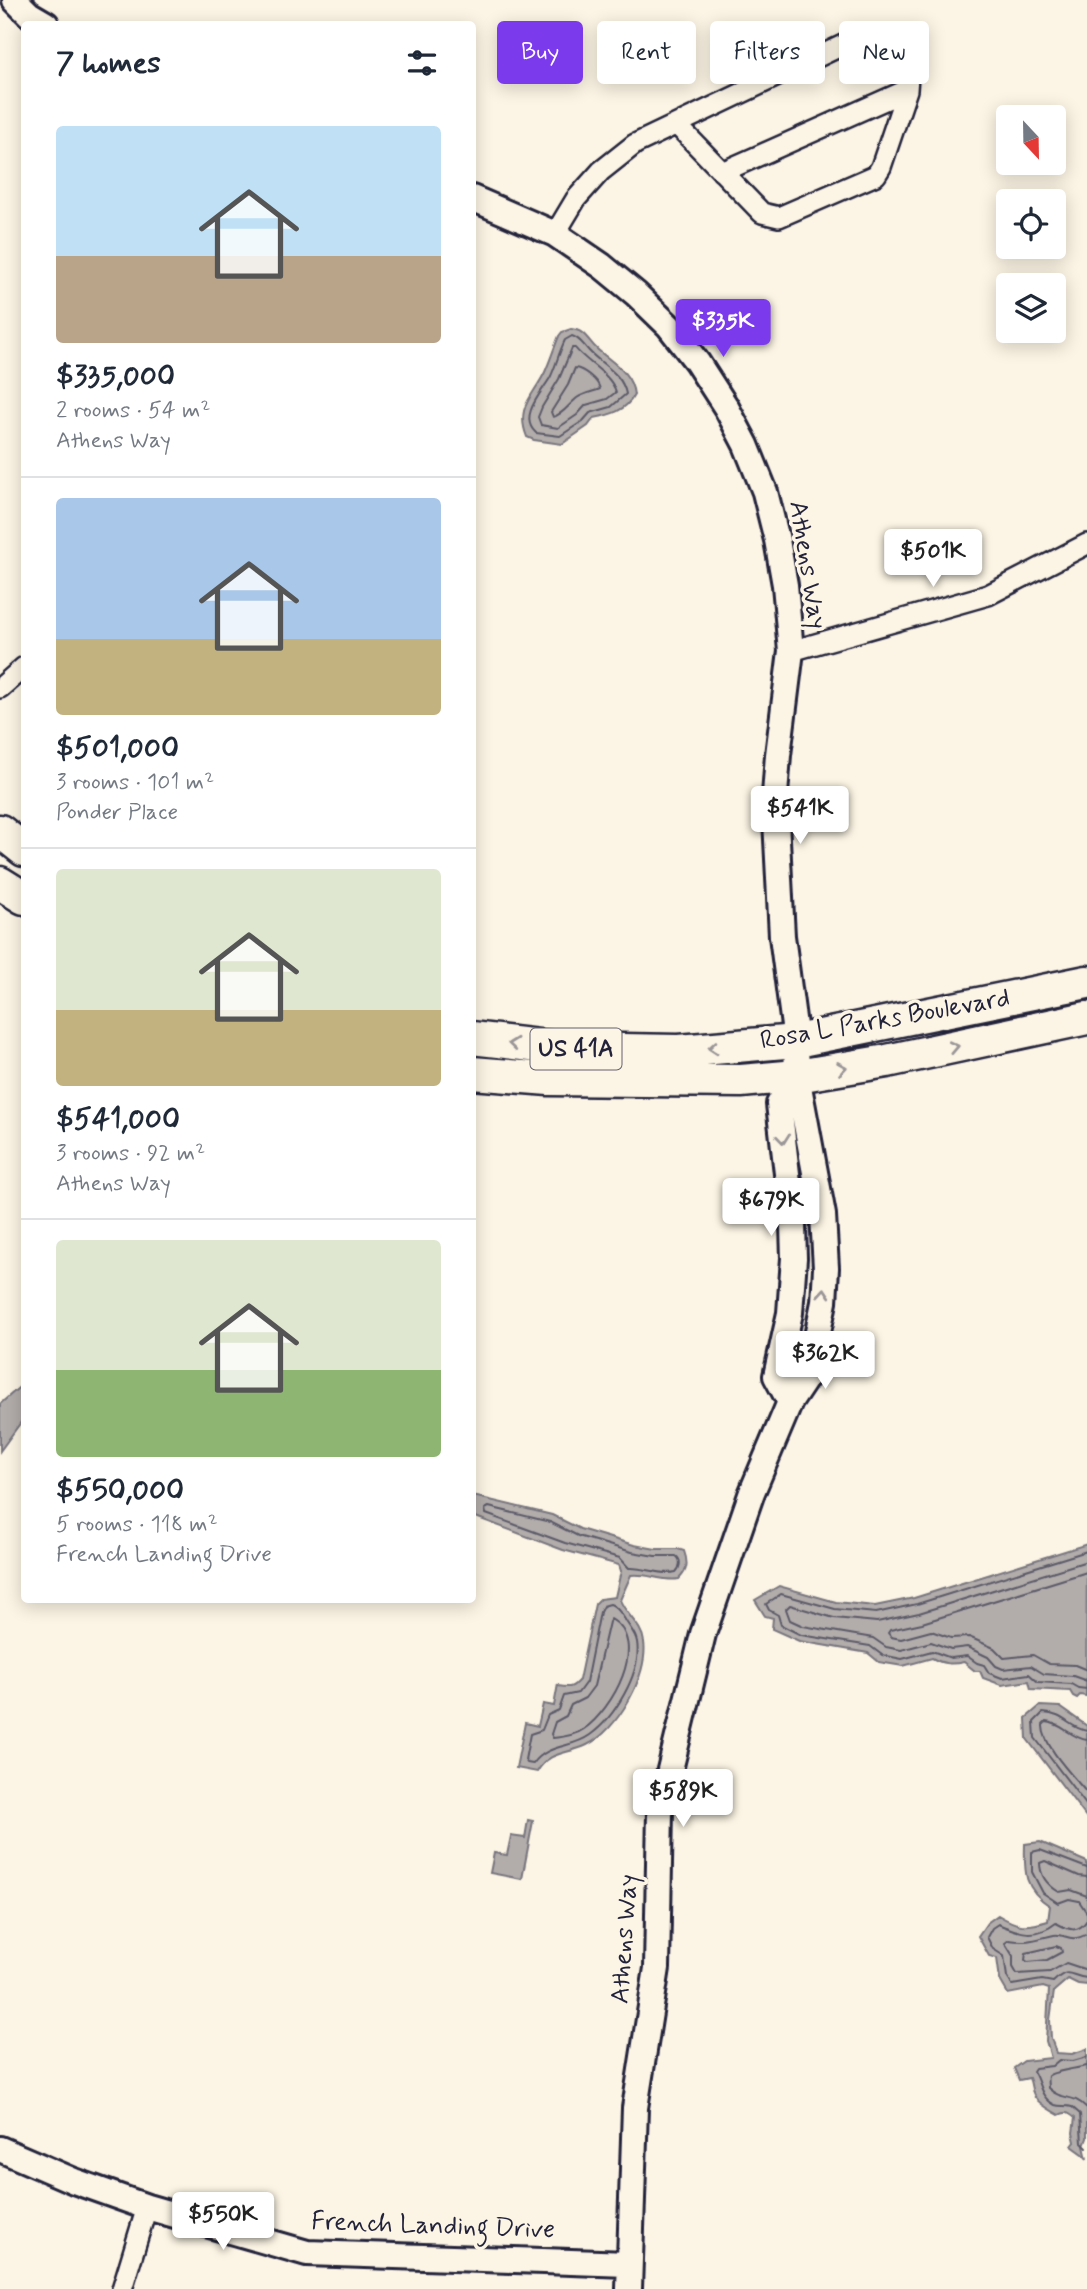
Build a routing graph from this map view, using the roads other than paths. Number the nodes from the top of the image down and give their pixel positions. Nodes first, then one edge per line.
1 (15, 0) edge
2 (41, 21) edge
3 (907, 90) junction
4 (677, 125) junction
5 (722, 172) junction
6 (476, 200) edge
7 (555, 234) junction
8 (1087, 544) edge
9 (791, 651) junction
10 (21, 670) edge
11 (0, 688) edge
12 (0, 831) edge
13 (21, 848) edge
14 (0, 883) edge
15 (21, 896) edge
16 (1087, 982) edge
17 (1087, 1018) edge
18 (476, 1038) edge
19 (796, 1041) junction
20 (476, 1073) edge
21 (797, 1076) junction
22 (0, 2149) edge
23 (147, 2207) junction
24 (628, 2264) junction
25 (122, 2289) edge
26 (629, 2289) edge

1 - 2 street
3 - 4 street
3 - 5 street
3 - 5 street
4 - 5 street
4 - 7 street
6 - 7 street, Athens Way
7 - 9 street, Athens Way
8 - 9 street
9 - 19 street, Athens Way
10 - 11 street
12 - 13 main road
14 - 15 main road
16 - 19 main road, Rosa L Parks Boulevard / US 41A
21 -> 17 main road, Rosa L Parks Boulevard / US 41A
19 -> 18 main road, Rosa L Parks Boulevard / US 41A
19 - 21 street, Athens Way
20 - 21 main road, Rosa L Parks Boulevard / US 41A
21 - 24 street, Athens Way
22 - 23 street, French Landing Drive
23 - 24 street, French Landing Drive
23 - 25 street
24 - 26 street, Athens Way

